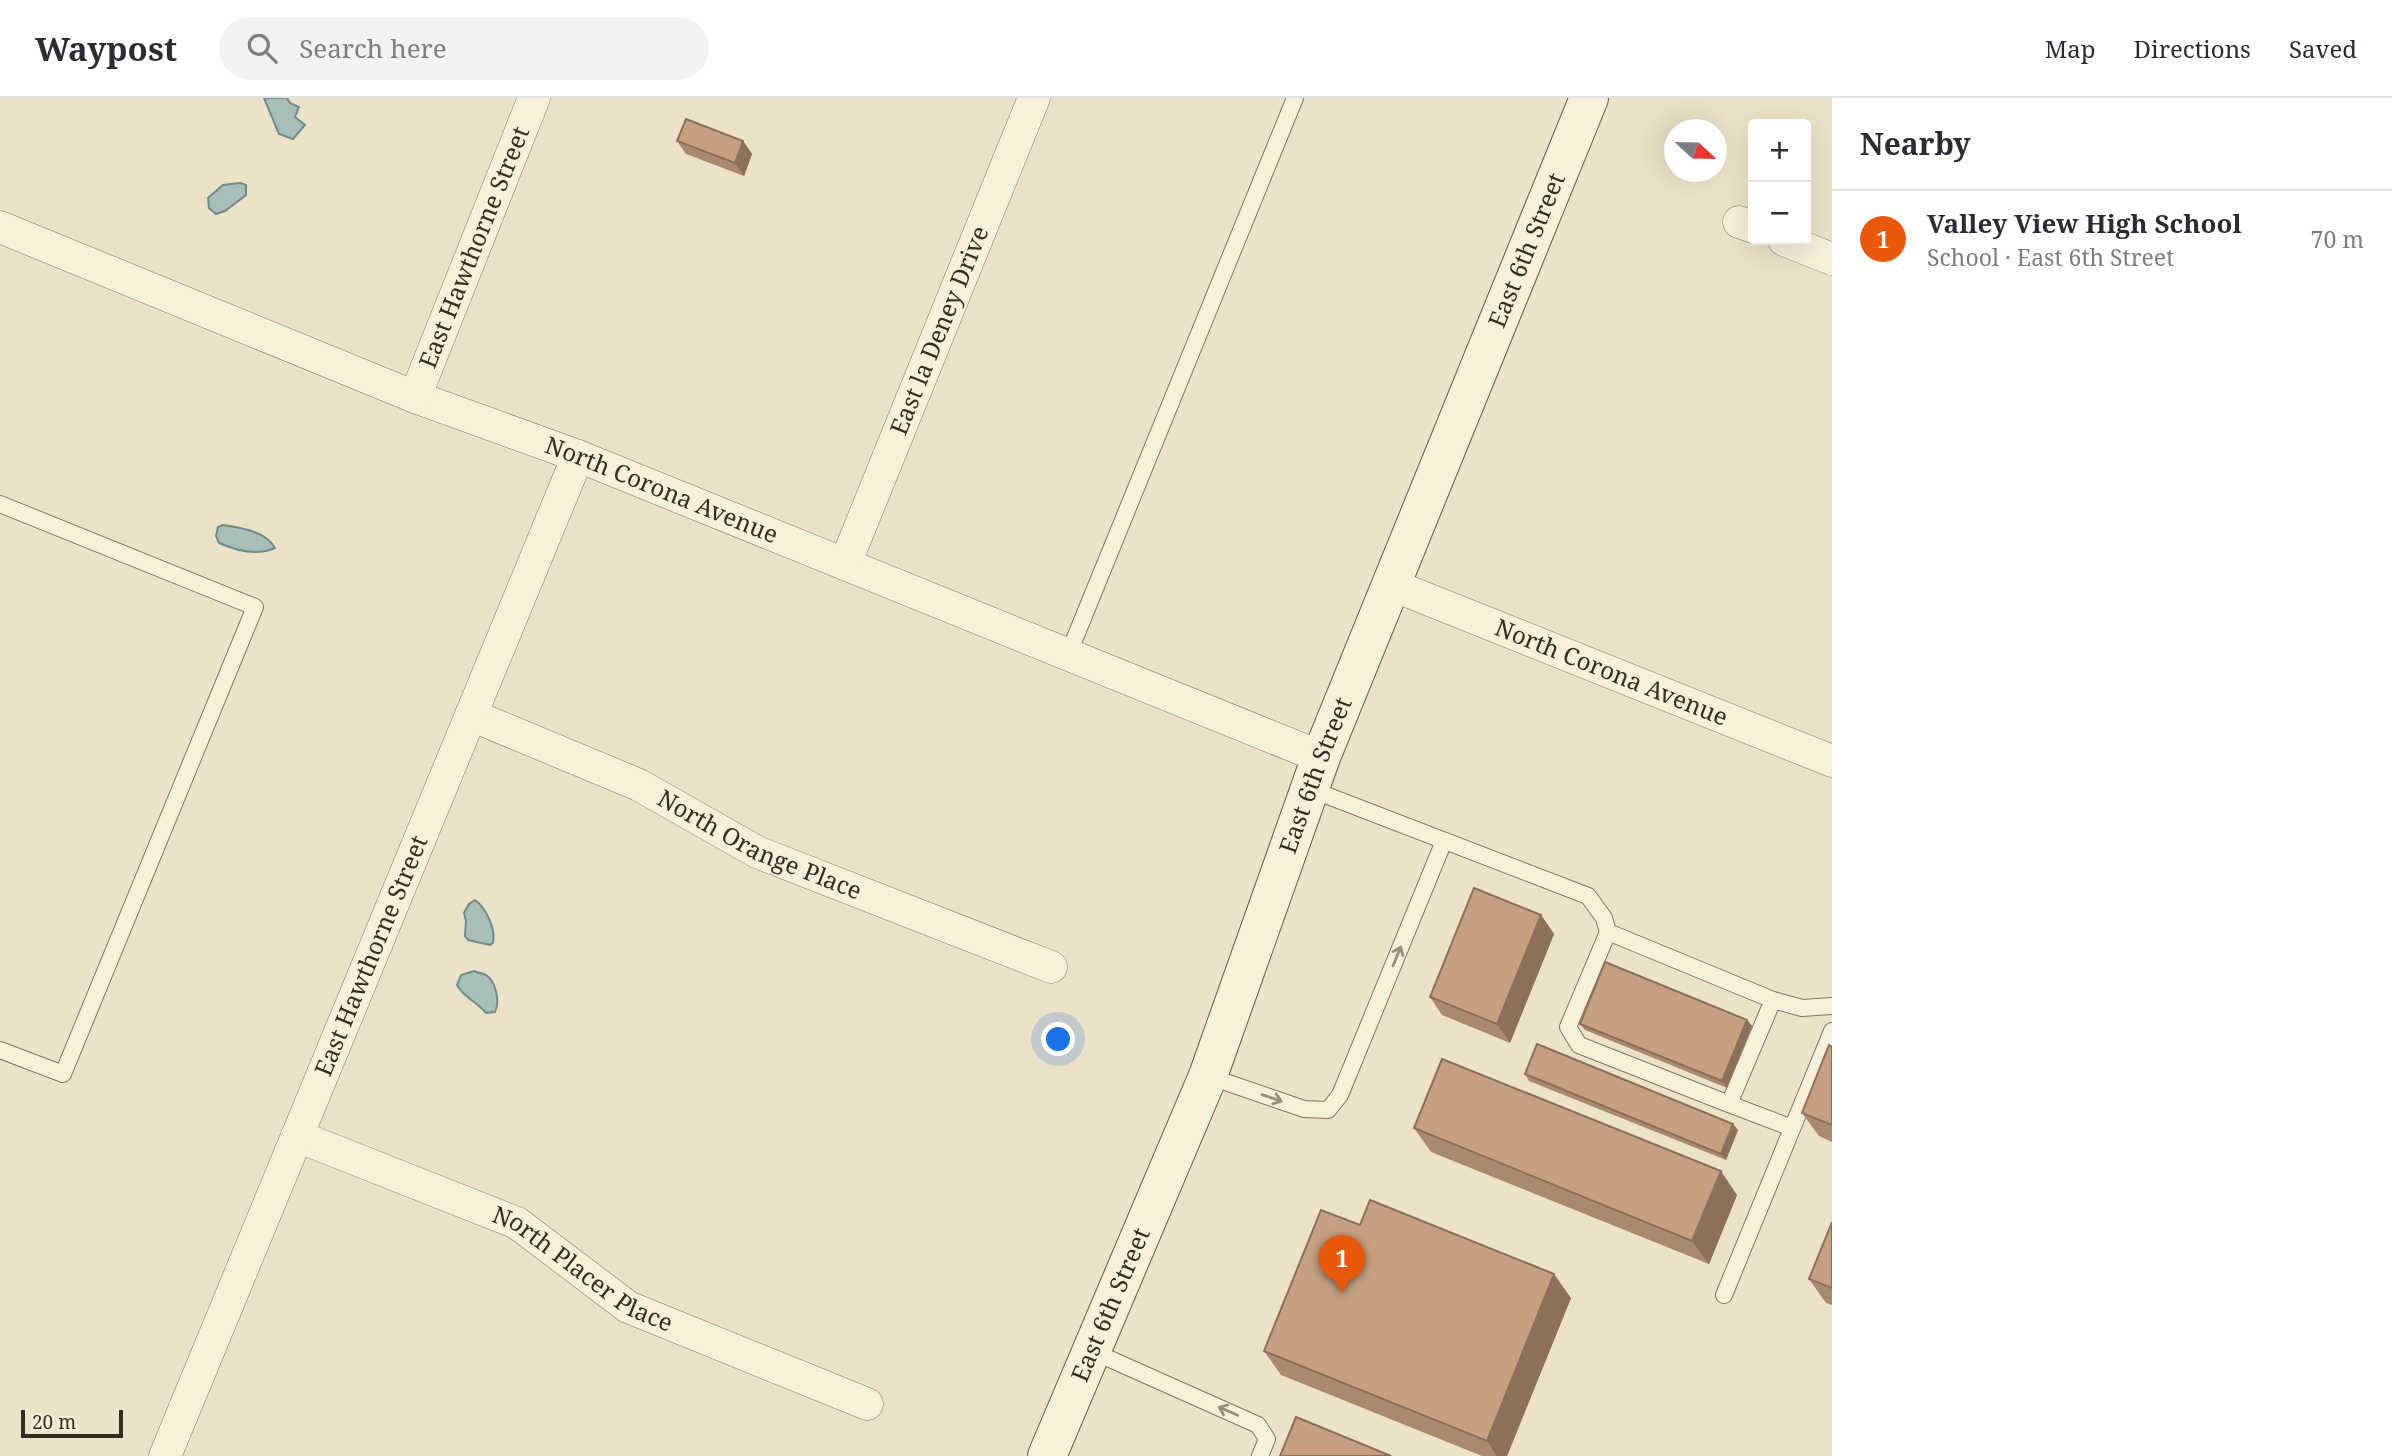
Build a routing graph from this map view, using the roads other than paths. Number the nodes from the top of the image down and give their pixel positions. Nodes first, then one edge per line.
1 (534, 98) edge
2 (1034, 98) edge
3 (1295, 98) edge
4 (1589, 98) edge
5 (0, 227) edge
6 (1797, 245) edge
7 (1832, 259) edge
8 (415, 397) junction
9 (578, 456) junction
10 (0, 504) edge
11 (845, 564) junction
12 (1392, 585) junction
13 (1068, 655) junction
14 (471, 715) junction
15 (1832, 761) edge
16 (1315, 773) junction
17 (1444, 841) junction
18 (1608, 932) junction
19 (1051, 967) dead end
20 (1773, 1000) junction
21 (1832, 1006) edge
22 (1832, 1031) edge
23 (0, 1050) edge
24 (1208, 1076) junction
25 (1729, 1104) junction
26 (1792, 1128) junction
27 (297, 1136) junction
28 (1724, 1295) dead end
29 (1092, 1351) junction
30 (867, 1404) dead end
31 (165, 1456) edge
32 (1048, 1456) edge
33 (1260, 1456) edge

1 - 8 street, East Hawthorne Street
2 - 11 street, East la Deney Drive
3 - 13 lane
4 - 12 main road, East 6th Street
5 - 8 street, North Corona Avenue
6 - 7 street
8 - 9 street, North Corona Avenue
9 - 11 street, North Corona Avenue
9 - 14 street, East Hawthorne Street
10 - 23 lane
11 - 13 street, North Corona Avenue
12 - 15 street, North Corona Avenue
12 - 16 main road, East 6th Street
13 - 16 street, North Corona Avenue
14 - 19 street, North Orange Place
14 - 27 street, East Hawthorne Street
16 - 17 lane
16 - 24 main road, East 6th Street
17 - 18 lane
24 -> 17 lane
18 - 20 lane
18 - 25 lane
20 - 21 lane
20 - 25 lane
22 - 26 lane
24 - 29 main road, East 6th Street
25 - 26 lane
26 - 28 lane
27 - 30 street, North Placer Place
27 - 31 street, East Hawthorne Street
29 - 32 main road, East 6th Street
33 -> 29 lane

